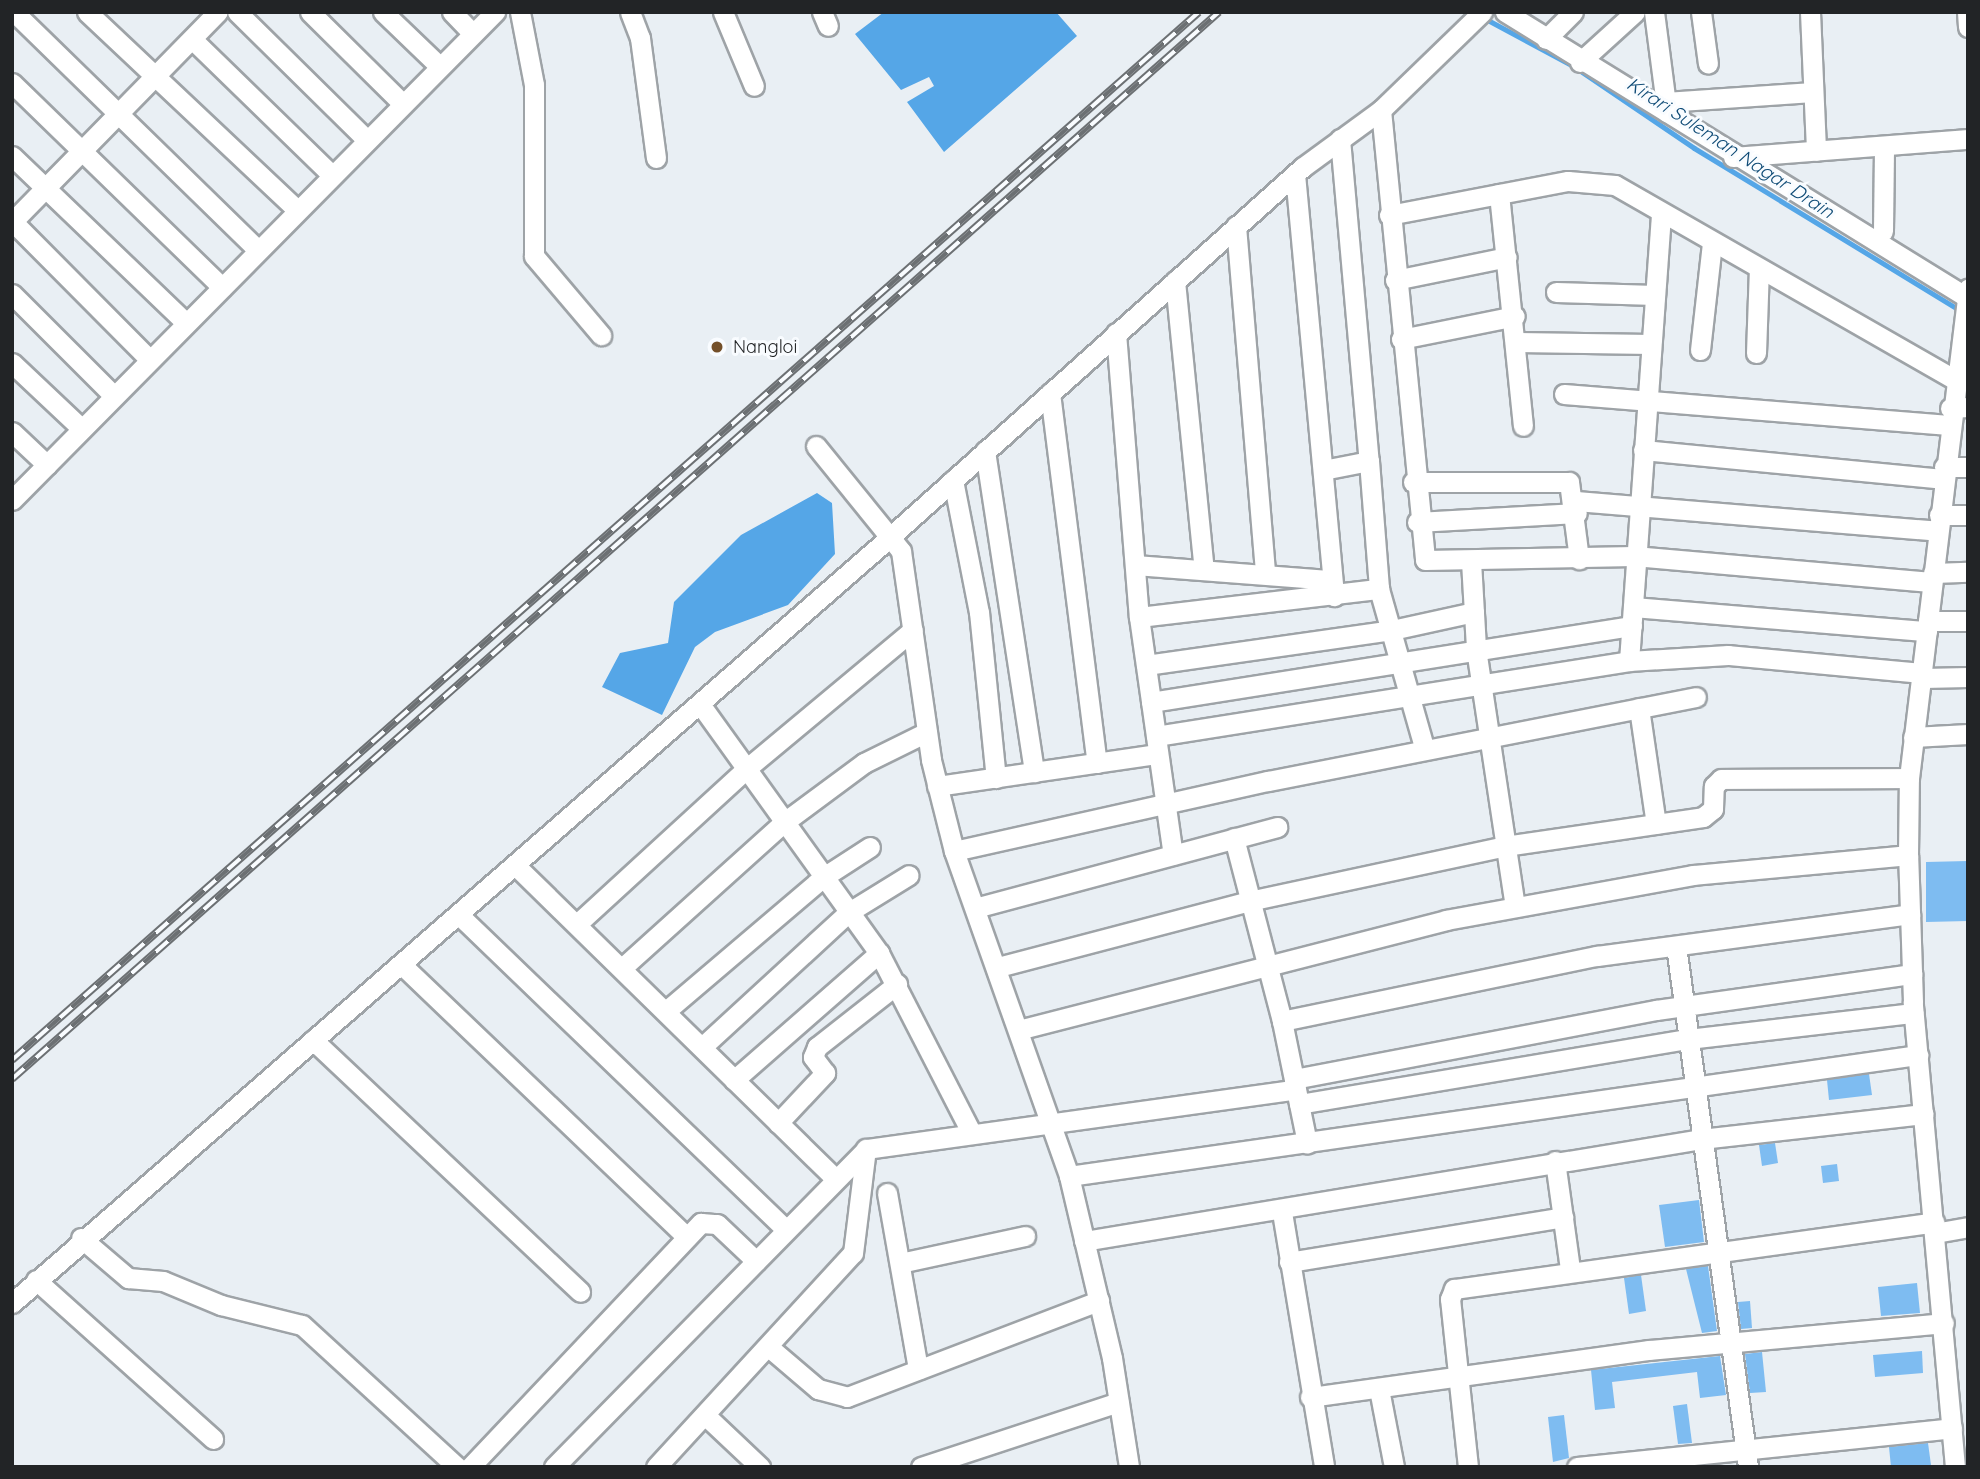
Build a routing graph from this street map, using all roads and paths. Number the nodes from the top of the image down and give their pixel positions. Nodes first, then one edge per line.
1 (14, 12) edge
2 (87, 12) edge
3 (218, 12) edge
4 (237, 12) edge
5 (310, 12) edge
6 (383, 12) edge
7 (452, 12) edge
8 (495, 12) edge
9 (520, 12) edge
10 (630, 12) edge
11 (723, 12) edge
12 (1505, 12) edge
13 (1573, 12) edge
14 (1635, 12) edge
15 (1654, 12) edge
16 (1701, 12) edge
17 (1810, 12) edge
18 (1967, 12) edge
19 (1476, 17) edge
20 (1968, 27) edge
21 (471, 32) junction
22 (192, 39) junction
23 (1546, 39) junction
24 (1580, 62) junction
25 (438, 65) junction
26 (1708, 65) dead end
27 (155, 77) junction
28 (12, 83) edge
29 (754, 86) dead end
30 (1813, 92) junction
31 (402, 103) junction
32 (1667, 109) junction
33 (1381, 110) junction
34 (118, 114) junction
35 (366, 139) junction
36 (1340, 139) junction
37 (1968, 139) edge
38 (1884, 146) junction
39 (81, 151) junction
40 (1816, 151) junction
41 (12, 156) edge
42 (1733, 157) junction
43 (656, 158) dead end
44 (1295, 174) junction
45 (332, 175) junction
46 (45, 189) junction
47 (1499, 194) junction
48 (297, 211) junction
49 (1389, 215) junction
50 (1661, 215) junction
51 (12, 222) edge
52 (1236, 226) junction
53 (1883, 231) dead end
54 (1712, 243) junction
55 (258, 250) junction
56 (1507, 257) junction
57 (1759, 269) junction
58 (1395, 280) junction
59 (1175, 281) junction
60 (222, 287) junction
61 (1556, 292) dead end
62 (12, 294) edge
63 (1655, 295) junction
64 (1966, 302) edge
65 (1516, 316) junction
66 (186, 323) junction
67 (1116, 333) junction
68 (601, 335) dead end
69 (1401, 339) junction
70 (1517, 342) junction
71 (1651, 344) junction
72 (1700, 350) dead end
73 (1756, 353) dead end
74 (150, 360) junction
75 (12, 363) edge
76 (1954, 379) junction
77 (1051, 393) junction
78 (1564, 394) dead end
79 (114, 396) junction
80 (1647, 401) junction
81 (1956, 413) edge
82 (1523, 426) dead end
83 (82, 429) junction
84 (12, 432) edge
85 (816, 446) dead end
86 (1643, 450) junction
87 (985, 451) junction
88 (1369, 461) junction
89 (47, 465) junction
90 (1968, 467) edge
91 (1323, 470) junction
92 (1944, 473) junction
93 (953, 480) junction
94 (1413, 482) junction
95 (12, 500) edge
96 (1639, 503) junction
97 (1576, 507) junction
98 (1968, 515) edge
99 (1417, 522) junction
100 (1938, 523) junction
101 (890, 537) junction
102 (1634, 556) junction
103 (1579, 559) junction
104 (1471, 561) junction
105 (1135, 565) junction
106 (1204, 569) junction
107 (1265, 572) junction
108 (1968, 572) edge
109 (1933, 578) junction
110 (1333, 588) junction
111 (1379, 589) junction
112 (1474, 612) junction
113 (1632, 616) junction
114 (1139, 617) junction
115 (1968, 621) edge
116 (1928, 626) junction
117 (913, 629) junction
118 (1392, 630) junction
119 (1476, 649) junction
120 (1629, 661) junction
121 (1402, 662) junction
122 (1146, 665) junction
123 (1923, 676) junction
124 (1968, 677) edge
125 (1481, 685) junction
126 (1410, 697) junction
127 (1696, 697) dead end
128 (1151, 702) junction
129 (700, 704) junction
130 (1639, 708) junction
131 (927, 732) junction
132 (1968, 734) edge
133 (1913, 737) junction
134 (1488, 738) junction
135 (1157, 745) junction
136 (1425, 750) junction
137 (1097, 763) junction
138 (746, 769) junction
139 (1034, 772) junction
140 (996, 778) junction
141 (1909, 778) junction
142 (937, 786) junction
143 (1161, 805) junction
144 (783, 823) junction
145 (1656, 824) junction
146 (1277, 827) dead end
147 (1234, 838) junction
148 (1505, 846) junction
149 (870, 847) dead end
150 (954, 851) junction
151 (1173, 855) junction
152 (1908, 855) junction
153 (515, 865) junction
154 (909, 875) dead end
155 (822, 878) junction
156 (1249, 901) junction
157 (1515, 907) junction
158 (975, 908) junction
159 (849, 912) junction
160 (458, 914) junction
161 (1910, 914) junction
162 (577, 924) junction
163 (1676, 946) junction
164 (879, 953) junction
165 (1271, 963) junction
166 (401, 964) junction
167 (998, 967) junction
168 (622, 968) junction
169 (1912, 974) junction
170 (897, 984) junction
171 (1684, 1006) junction
172 (666, 1011) junction
173 (1914, 1013) junction
174 (1282, 1021) junction
175 (1022, 1029) junction
176 (1688, 1039) junction
177 (313, 1040) junction
178 (702, 1047) junction
179 (1918, 1055) junction
180 (734, 1080) junction
181 (1694, 1084) junction
182 (1296, 1091) junction
183 (1924, 1114) junction
184 (778, 1123) junction
185 (1052, 1123) junction
186 (972, 1134) junction
187 (1701, 1139) junction
188 (1307, 1143) junction
189 (866, 1149) junction
190 (1555, 1161) junction
191 (1069, 1176) junction
192 (834, 1177) junction
193 (887, 1192) dead end
194 (1282, 1212) junction
195 (1563, 1217) junction
196 (1934, 1227) junction
197 (1968, 1227) edge
198 (786, 1230) junction
199 (686, 1236) junction
200 (1024, 1236) dead end
201 (81, 1238) junction
202 (1084, 1241) junction
203 (1716, 1251) junction
204 (756, 1261) junction
205 (1289, 1262) junction
206 (900, 1263) junction
207 (1570, 1269) junction
208 (36, 1280) junction
209 (580, 1292) dead end
210 (1098, 1301) junction
211 (12, 1303) edge
212 (1944, 1323) junction
213 (1728, 1341) junction
214 (771, 1349) junction
215 (918, 1369) junction
216 (1458, 1377) junction
217 (1380, 1389) junction
218 (1310, 1397) junction
219 (1119, 1402) junction
220 (705, 1415) junction
221 (1957, 1422) edge
222 (213, 1438) dead end
223 (1747, 1457) edge
224 (952, 1462) edge
225 (457, 1467) edge
226 (470, 1467) edge
227 (554, 1467) edge
228 (656, 1467) edge
229 (761, 1467) edge
230 (921, 1467) edge
231 (1129, 1467) edge
232 (1324, 1467) edge
233 (1394, 1467) edge
234 (1468, 1467) edge
235 (1577, 1467) edge
236 (1955, 1467) edge

1 - 34 street
2 - 27 street
3 - 22 street
4 - 35 street
5 - 31 street
6 - 25 street
7 - 21 street
8 - 21 street
9 - 68 street
10 - 43 street
11 - 29 street
12 - 23 street
13 - 23 street
14 - 24 street
15 - 32 street
16 - 26 street
17 - 30 street
18 - 20 street
19 - 33 street
21 - 25 street
22 - 27 street
22 - 45 street
23 - 24 street
24 - 32 street
25 - 31 street
27 - 34 street
27 - 48 street
28 - 39 street
30 - 32 street
30 - 40 street
31 - 35 street
32 - 42 street
33 - 36 street
33 - 49 street
34 - 39 street
34 - 55 street
35 - 45 street
36 - 44 street
36 - 88 street
37 - 38 street
38 - 40 street
38 - 53 street
39 - 46 street
39 - 60 street
40 - 42 street
41 - 46 street
42 - 64 street
44 - 52 street
44 - 91 street
45 - 48 street
46 - 51 street
46 - 66 street
47 - 49 street
47 - 50 street
47 - 56 street
48 - 55 street
49 - 58 street
50 - 54 street
50 - 63 street
51 - 74 street
52 - 59 street
52 - 107 street
54 - 57 street
54 - 72 street
55 - 60 street
56 - 58 street
56 - 65 street
57 - 73 street
57 - 76 street
58 - 69 street
59 - 67 street
59 - 106 street
60 - 66 street
61 - 63 street
62 - 79 street
63 - 71 street
64 - 76 street
65 - 69 street
65 - 70 street
66 - 74 street
67 - 77 street
67 - 105 street
69 - 94 street
70 - 71 street
70 - 82 street
71 - 80 street
74 - 79 street
75 - 83 street
76 - 81 street
77 - 87 street
77 - 137 street
78 - 80 street
79 - 83 street
80 - 81 street
80 - 86 street
81 - 92 street
83 - 89 street
84 - 89 street
85 - 101 street
86 - 92 street
86 - 96 street
87 - 93 street
87 - 139 street
88 - 91 street
88 - 111 street
89 - 95 street
90 - 92 street
91 - 110 street
92 - 100 street
93 - 101 street
93 - 140 street
94 - 97 street
94 - 99 street
96 - 97 street
96 - 100 street
96 - 102 street
97 - 99 street
97 - 103 street
98 - 100 street
99 - 104 street
100 - 109 street
101 - 117 street
101 - 129 street
102 - 103 street
102 - 109 street
102 - 113 street
103 - 104 street
104 - 112 street
105 - 106 street
105 - 114 street
106 - 107 street
107 - 110 street
108 - 109 street
109 - 116 street
110 - 111 street
110 - 114 street
111 - 118 street
112 - 118 street
112 - 119 street
113 - 116 street
113 - 119 street
113 - 120 street
114 - 122 street
115 - 116 street
116 - 123 street
117 - 131 street
117 - 138 street
118 - 121 street
118 - 122 street
119 - 121 street
119 - 125 street
120 - 123 street
120 - 125 street
121 - 126 street
121 - 128 street
122 - 128 street
123 - 124 street
123 - 133 street
125 - 126 street
125 - 134 street
126 - 135 street
126 - 136 street
127 - 130 street
128 - 135 street
129 - 138 street
129 - 153 street
130 - 134 street
130 - 145 street
131 - 142 street
131 - 144 street
132 - 133 street
133 - 141 street
134 - 136 street
134 - 148 street
135 - 137 street
135 - 143 street
136 - 143 street
137 - 139 street
138 - 144 street
138 - 162 street
139 - 140 street
140 - 142 street
141 - 145 street
141 - 152 street
142 - 150 street
143 - 150 street
143 - 151 street
144 - 155 street
144 - 168 street
145 - 148 street
146 - 147 street
147 - 151 street
147 - 156 street
148 - 156 street
148 - 157 street
149 - 155 street
150 - 158 street
151 - 158 street
152 - 157 street
152 - 161 street
153 - 160 street
153 - 162 street
154 - 159 street
155 - 159 street
155 - 172 street
156 - 165 street
156 - 167 street
157 - 165 street
158 - 167 street
159 - 164 street
159 - 178 street
160 - 166 street
160 - 198 street
161 - 163 street
161 - 169 street
162 - 168 street
163 - 171 street
163 - 174 street
164 - 170 street
164 - 180 street
165 - 174 street
165 - 175 street
166 - 177 street
166 - 199 street
167 - 175 street
168 - 172 street
169 - 171 street
169 - 173 street
170 - 184 street
170 - 186 street
171 - 176 street
171 - 182 street
172 - 178 street
173 - 176 street
173 - 179 street
174 - 182 street
175 - 185 street
176 - 181 street
176 - 182 street
177 - 201 street
177 - 209 street
178 - 180 street
179 - 181 street
179 - 183 street
180 - 184 street
181 - 187 street
181 - 188 street
182 - 185 street
182 - 188 street
183 - 187 street
183 - 196 street
184 - 192 street
185 - 186 street
185 - 191 street
186 - 189 street
187 - 190 street
187 - 203 street
188 - 191 street
189 - 192 street
189 - 214 street
190 - 194 street
190 - 195 street
191 - 202 street
192 - 198 street
193 - 206 street
194 - 202 street
194 - 205 street
195 - 205 street
195 - 207 street
196 - 197 street
196 - 203 street
196 - 212 street
198 - 204 street
199 - 204 street
199 - 226 street
200 - 206 street
201 - 208 street
201 - 225 street
202 - 210 street
203 - 207 street
203 - 213 street
204 - 227 street
205 - 218 street
206 - 215 street
207 - 216 street
208 - 211 street
208 - 222 street
210 - 215 street
210 - 219 street
212 - 213 street
212 - 221 street
213 - 216 street
213 - 223 street
214 - 215 street
214 - 220 street
216 - 217 street
216 - 234 street
217 - 218 street
217 - 233 street
218 - 232 street
219 - 224 street
219 - 231 street
220 - 228 street
220 - 229 street
221 - 223 street
221 - 236 street
223 - 235 street
224 - 230 street

